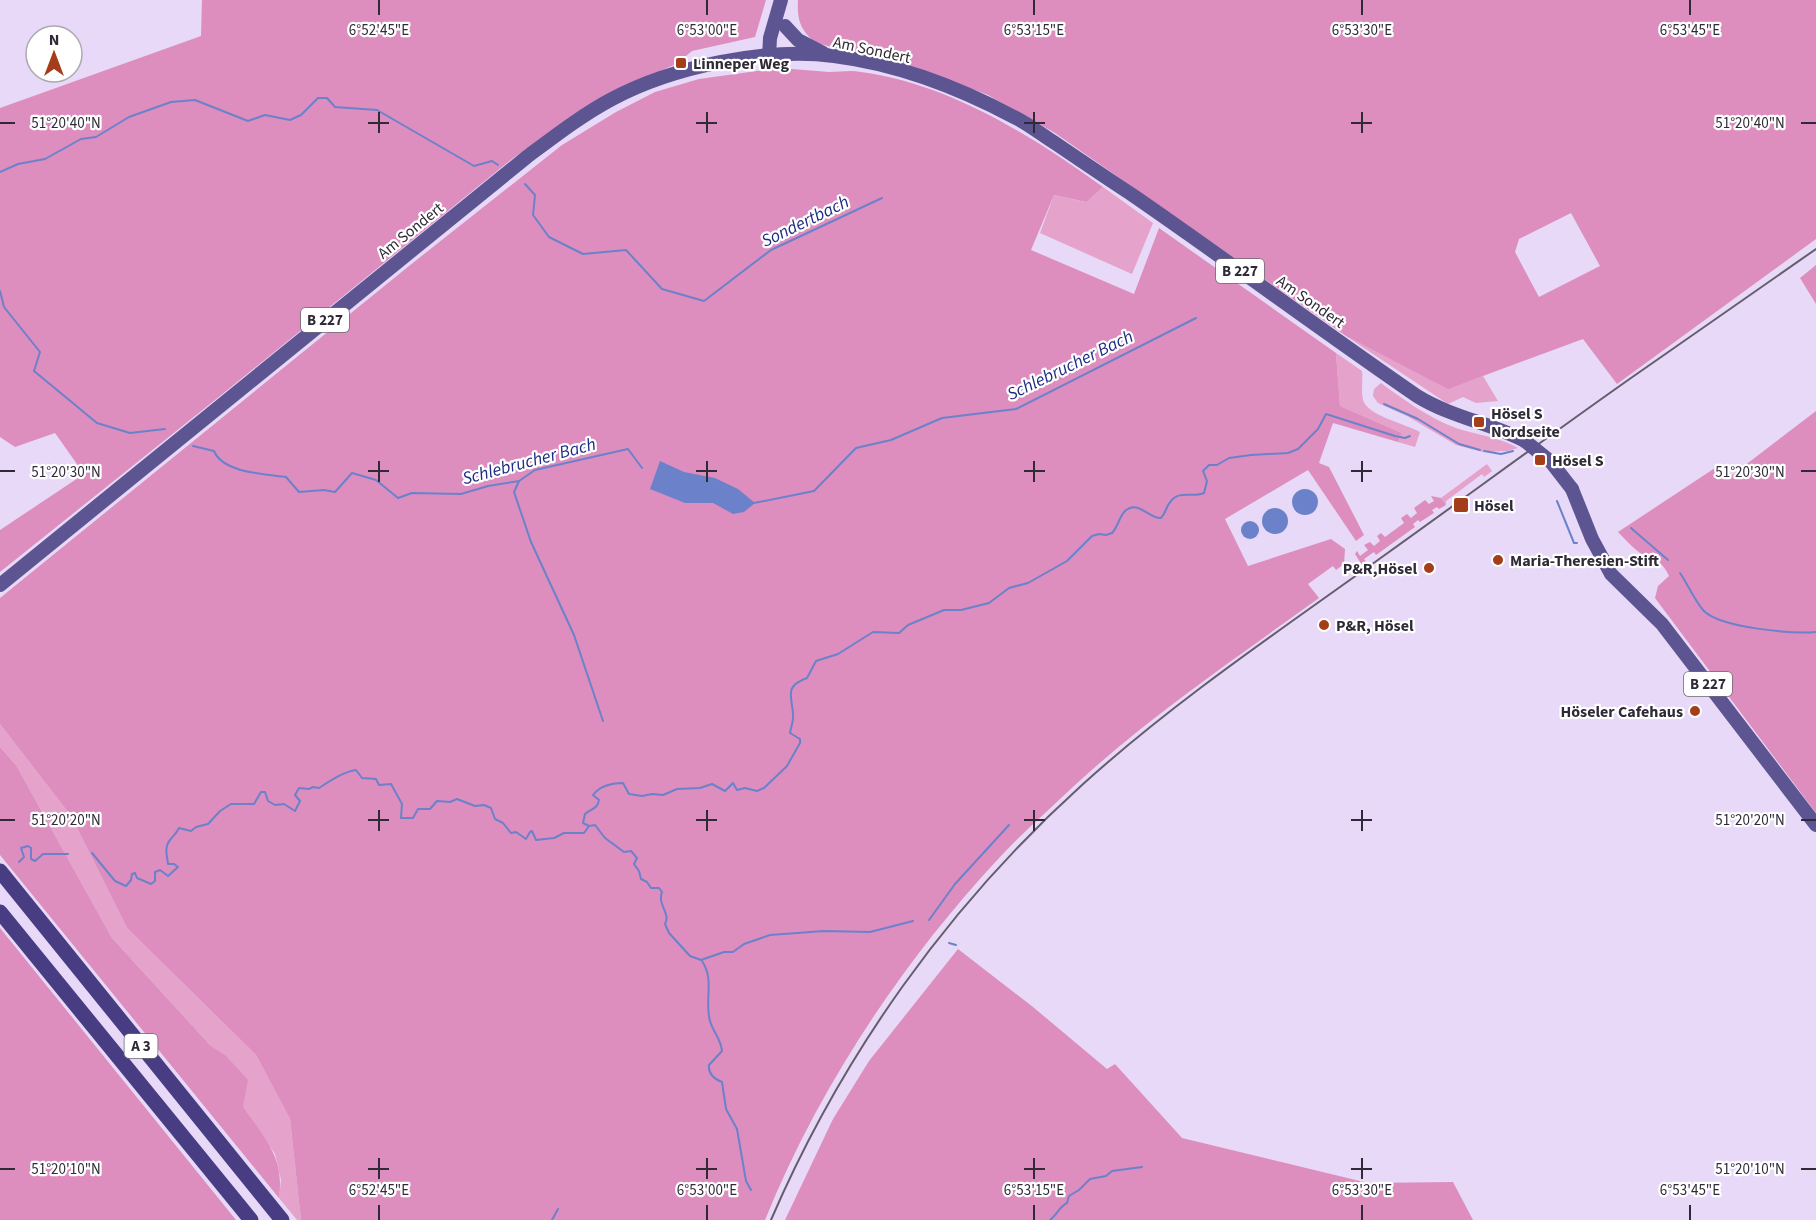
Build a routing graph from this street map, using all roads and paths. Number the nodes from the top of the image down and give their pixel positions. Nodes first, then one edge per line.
1 (781, 0) edge
2 (787, 0) edge
3 (785, 26) junction
4 (783, 56) junction
5 (831, 56) junction
6 (769, 57) junction
7 (0, 585) edge
8 (1816, 825) edge
9 (0, 871) edge
10 (0, 912) edge
11 (251, 1220) edge
12 (282, 1220) edge

1 - 6 main road
2 - 3 main road
3 - 4 main road
3 - 5 main road
4 - 5 main road, Am Sondert / B 227
4 - 6 main road, Am Sondert / B 227
5 - 8 main road, Am Sondert / B 227, bridge
6 - 7 main road, Am Sondert / B 227
9 - 12 highway, A 3
10 - 11 highway, A 3

